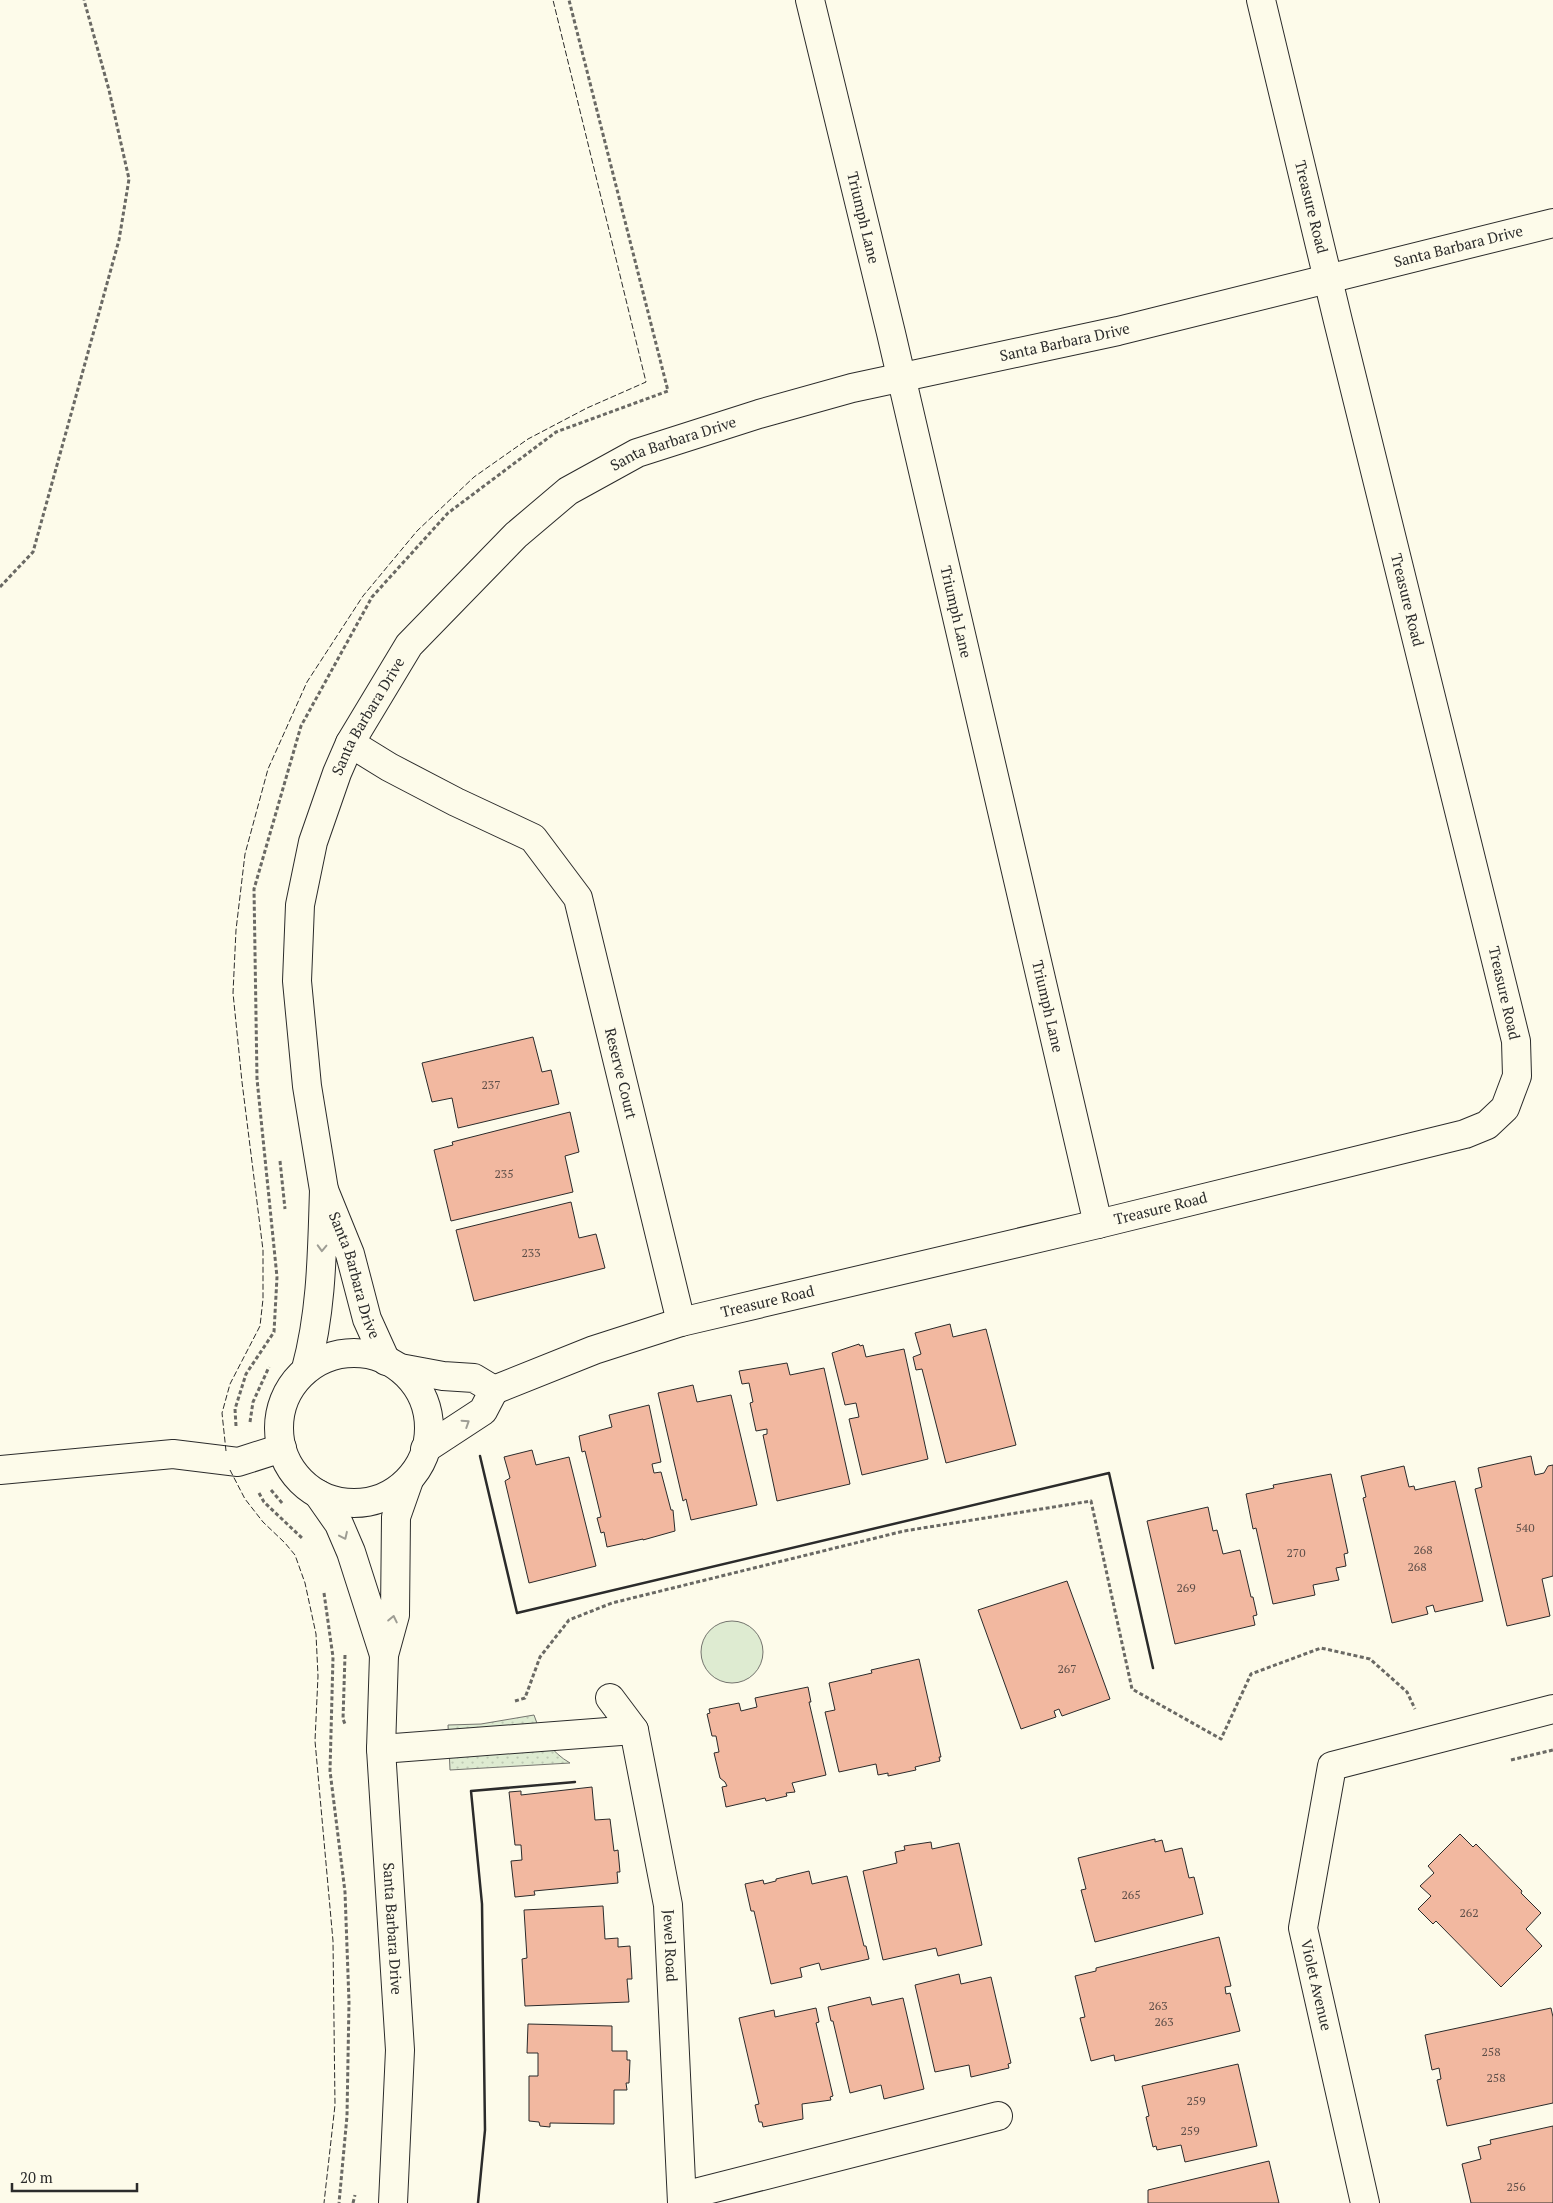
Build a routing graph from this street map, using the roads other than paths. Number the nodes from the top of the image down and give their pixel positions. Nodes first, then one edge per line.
1 (810, 0) edge
2 (1261, 0) edge
3 (1553, 223) edge
4 (1328, 278) junction
5 (900, 377) junction
6 (350, 743) junction
7 (324, 1190) junction
8 (1098, 1224) junction
9 (681, 1322) junction
10 (393, 1365) junction
11 (306, 1368) junction
12 (494, 1390) junction
13 (282, 1448) junction
14 (424, 1449) junction
15 (0, 1470) edge
16 (409, 1480) junction
17 (318, 1494) junction
18 (384, 1655) junction
19 (610, 1698) dead end
20 (1553, 1709) edge
21 (634, 1730) junction
22 (381, 1749) junction
23 (998, 2116) dead end
24 (682, 2199) edge
25 (393, 2203) edge
26 (1365, 2203) edge

1 - 5 street, Triumph Lane
2 - 4 street, Treasure Road
3 - 4 street, Santa Barbara Drive
4 - 5 street, Santa Barbara Drive
4 - 8 street, Treasure Road
5 - 6 street, Santa Barbara Drive
5 - 8 street, Triumph Lane
6 - 7 street, Santa Barbara Drive
6 - 9 street, Reserve Court
7 - 10 street, Santa Barbara Drive
7 -> 11 street, Santa Barbara Drive
8 - 9 street, Treasure Road
9 - 12 street, Treasure Road
10 - 11 street
10 - 12 street
10 - 14 street
11 - 13 street
14 -> 12 street
13 - 15 street
13 - 17 street
14 - 16 street
16 - 17 street
18 -> 16 street, Santa Barbara Drive
17 -> 18 street, Santa Barbara Drive
18 - 22 street, Santa Barbara Drive
19 - 21 street, Jewel Road
20 - 26 street, Violet Avenue
21 - 22 street
21 - 24 street, Jewel Road
22 - 25 street, Santa Barbara Drive
23 - 24 street

